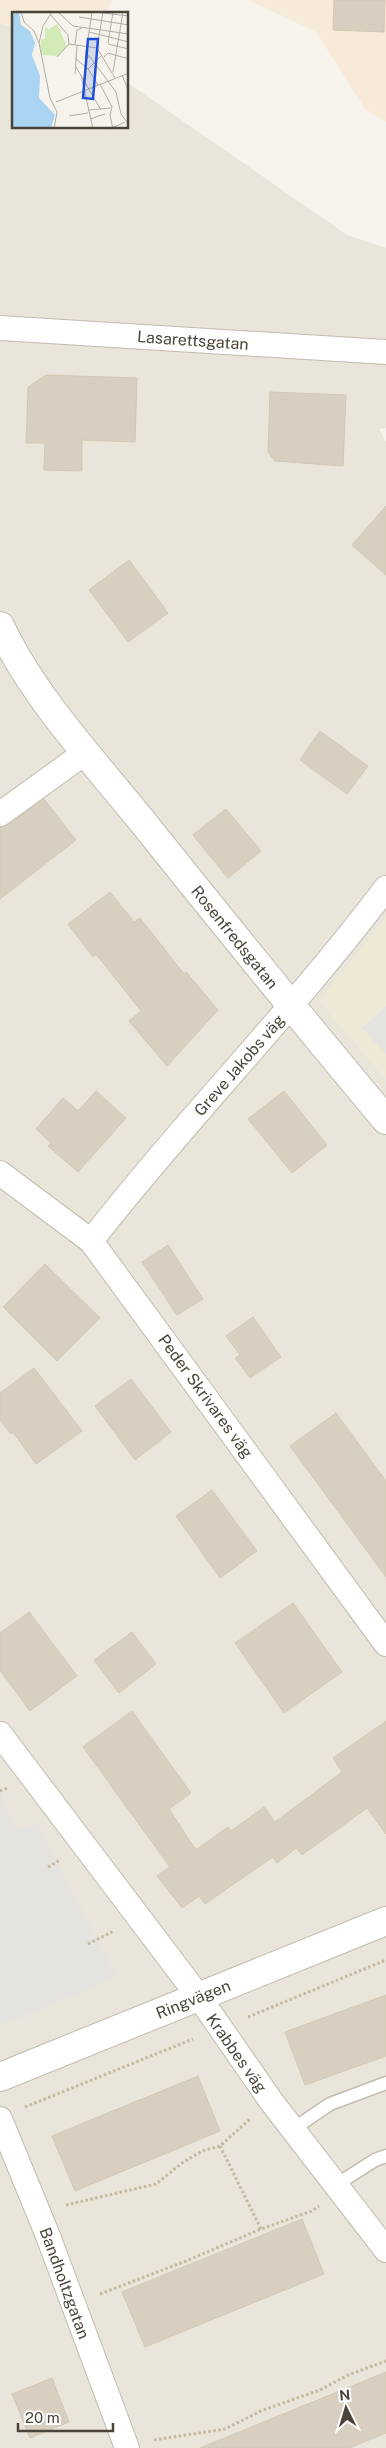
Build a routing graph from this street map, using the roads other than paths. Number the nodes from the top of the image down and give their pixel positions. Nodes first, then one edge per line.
1 (0, 328) edge
2 (386, 352) edge
3 (0, 626) edge
4 (86, 752) junction
5 (0, 814) edge
6 (386, 888) edge
7 (290, 1006) junction
8 (386, 1120) edge
9 (0, 1173) edge
10 (91, 1241) junction
11 (386, 1644) edge
12 (0, 1734) edge
13 (386, 1921) edge
14 (198, 1997) junction
15 (0, 2077) edge
16 (386, 2083) edge
17 (0, 2118) edge
18 (293, 2129) junction
19 (386, 2156) edge
20 (338, 2188) junction
21 (386, 2250) edge
22 (127, 2446) edge

1 - 2 street, Lasarettsgatan
3 - 4 street, Rosenfredsgatan
4 - 5 street
4 - 7 street, Rosenfredsgatan
6 - 7 street, Greve Jakobs väg
7 - 8 street, Rosenfredsgatan
7 - 10 street, Greve Jakobs väg
9 - 10 street, Peder Skrivares väg
10 - 11 street, Peder Skrivares väg
12 - 14 street, Krabbes väg
13 - 14 street, Ringvägen
14 - 15 street, Ringvägen
14 - 18 street, Krabbes väg
16 - 18 lane
17 - 22 street, Bandholtzgatan
18 - 20 street, Krabbes väg
19 - 20 lane
20 - 21 street, Krabbes väg

